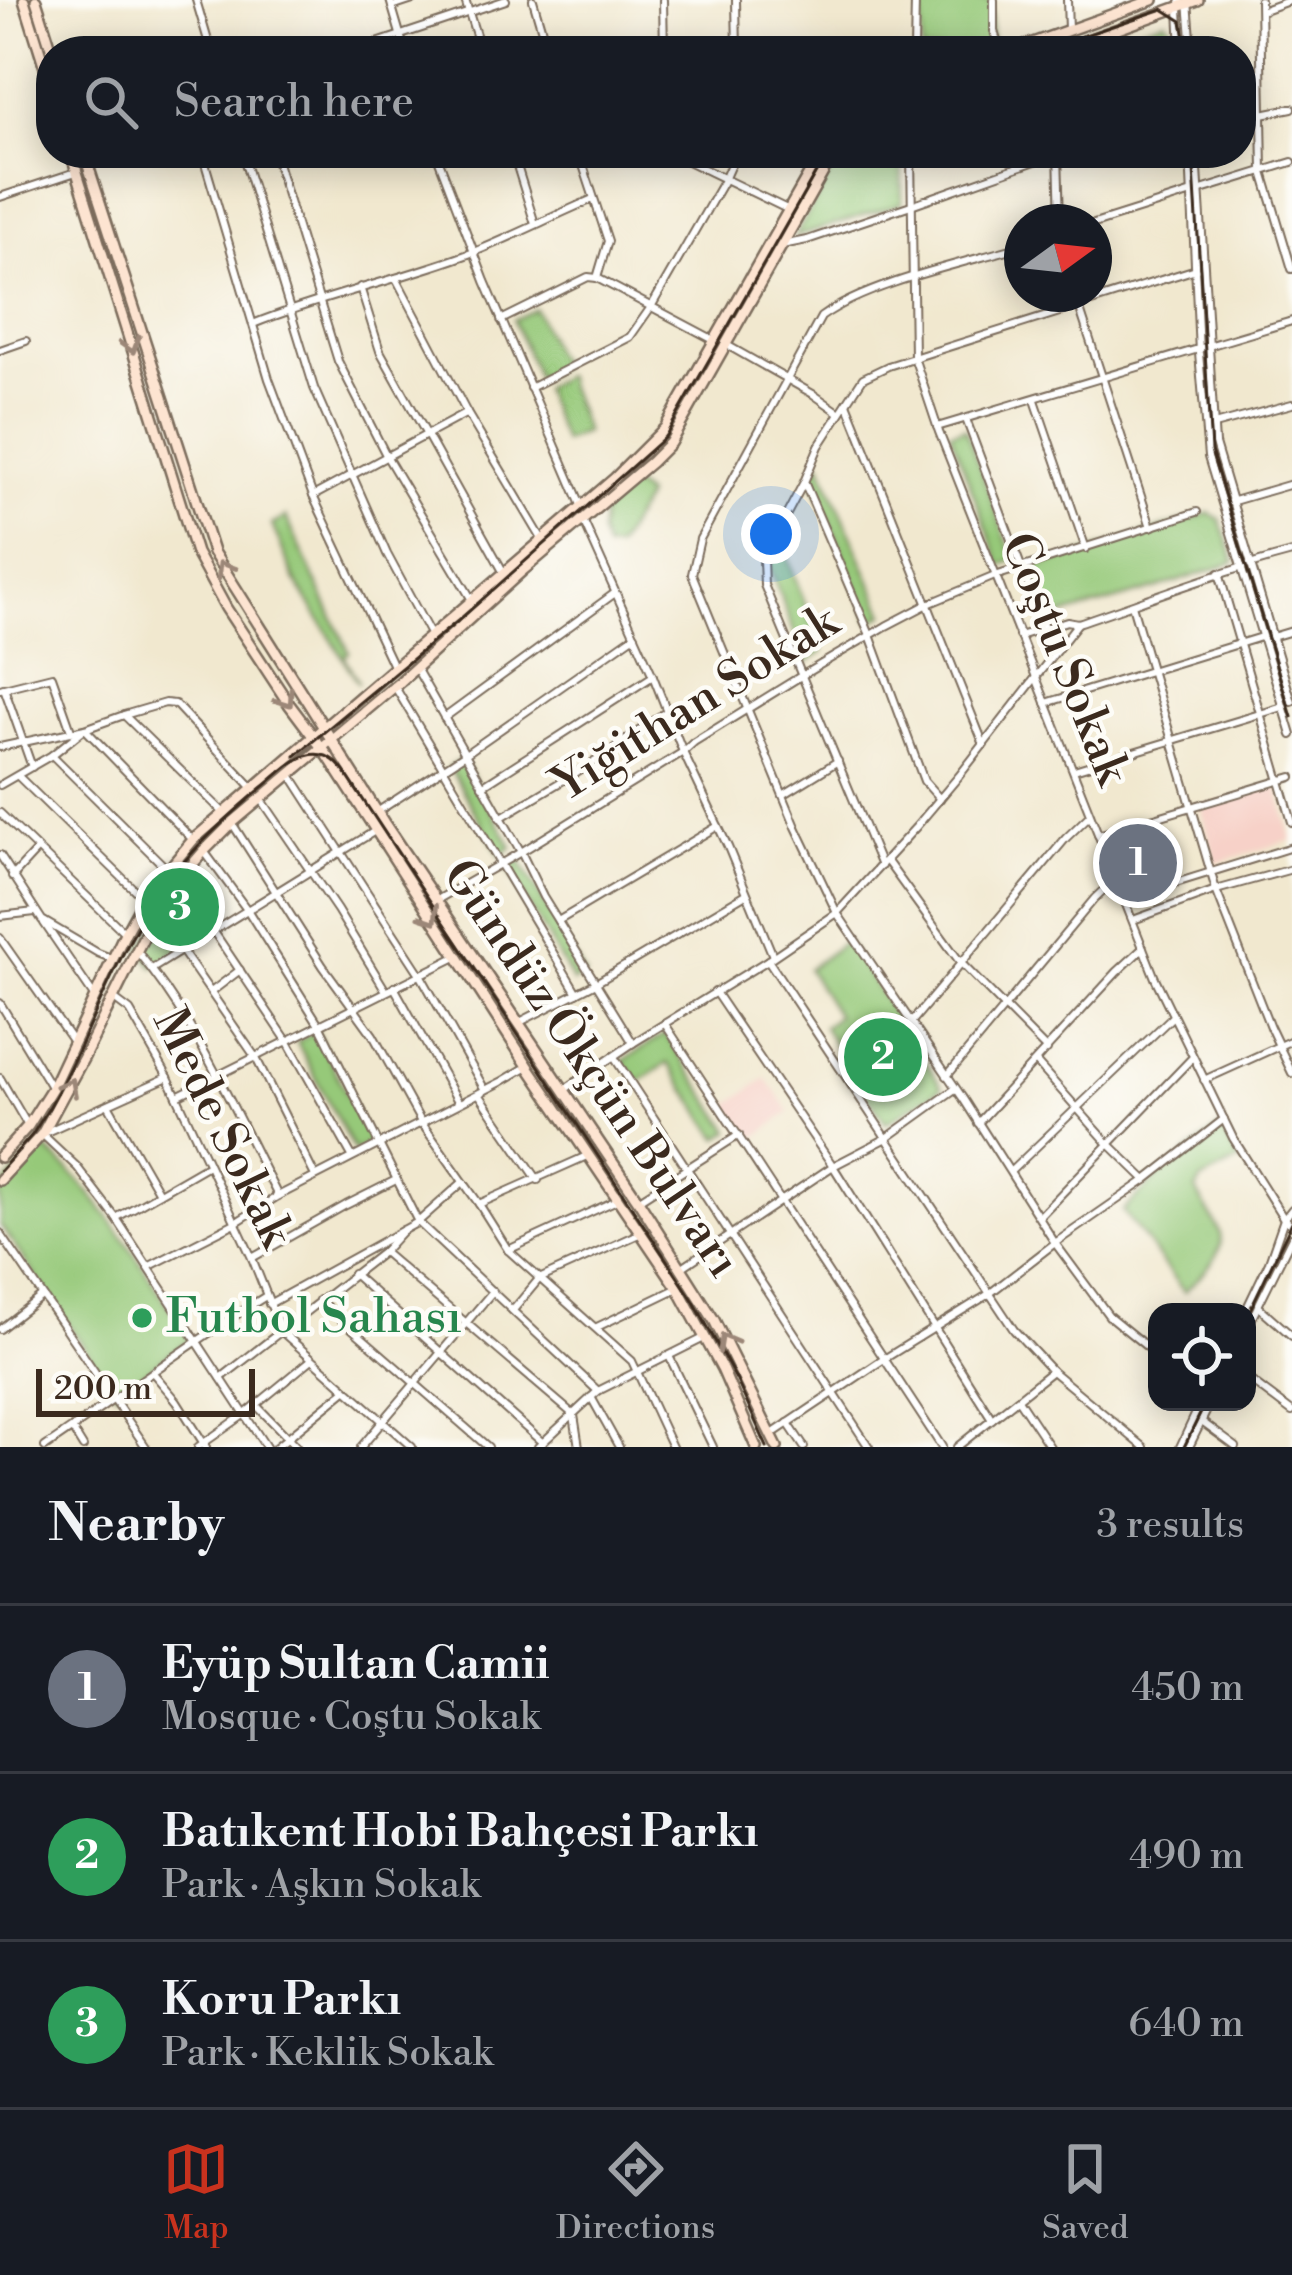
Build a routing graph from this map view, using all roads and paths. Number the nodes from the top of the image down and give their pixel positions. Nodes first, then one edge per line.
1 (24, 0) edge
2 (36, 0) edge
3 (196, 0) edge
4 (413, 0) edge
5 (465, 0) edge
6 (506, 0) edge
7 (533, 0) edge
8 (663, 0) edge
9 (736, 0) edge
10 (915, 0) edge
11 (994, 0) edge
12 (1067, 0) edge
13 (1153, 0) edge
14 (1260, 0) edge
15 (1291, 0) edge
16 (1187, 2) edge
17 (391, 3) edge
18 (1262, 10) junction
19 (469, 13) junction
20 (1068, 30) junction
21 (400, 35) junction
22 (47, 36) edge
23 (207, 36) edge
24 (397, 36) edge
25 (476, 36) edge
26 (544, 36) edge
27 (664, 36) edge
28 (737, 36) edge
29 (914, 36) edge
30 (997, 36) edge
31 (1050, 36) edge
32 (1097, 36) edge
33 (1183, 36) edge
34 (1190, 36) edge
35 (36, 39) edge
36 (1292, 108) edge
37 (1262, 114) junction
38 (1292, 162) edge
39 (206, 168) edge
40 (247, 168) edge
41 (279, 168) edge
42 (442, 168) edge
43 (518, 168) edge
44 (584, 168) edge
45 (700, 168) edge
46 (729, 168) edge
47 (813, 168) edge
48 (826, 168) edge
49 (910, 168) edge
50 (1016, 168) edge
51 (1058, 168) edge
52 (1194, 168) edge
53 (82, 169) junction
54 (1263, 172) junction
55 (724, 180) junction
56 (1195, 192) junction
57 (0, 197) edge
58 (593, 199) junction
59 (1059, 204) edge
60 (911, 205) junction
61 (789, 210) junction
62 (1112, 218) edge
63 (536, 224) junction
64 (782, 245) junction
65 (1004, 251) edge
66 (473, 252) junction
67 (1196, 269) junction
68 (1292, 269) edge
69 (396, 278) junction
70 (597, 278) junction
71 (911, 279) junction
72 (360, 287) junction
73 (1112, 297) edge
74 (319, 299) junction
75 (651, 307) junction
76 (290, 309) junction
77 (1065, 312) edge
78 (1079, 312) edge
79 (501, 320) junction
80 (1292, 321) edge
81 (253, 323) junction
82 (26, 341) dead end
83 (720, 342) junction
84 (1203, 346) junction
85 (0, 350) edge
86 (914, 357) junction
87 (1101, 377) junction
88 (786, 378) junction
89 (530, 388) junction
90 (1035, 400) junction
91 (847, 403) junction
92 (1292, 404) edge
93 (467, 413) junction
94 (840, 413) junction
95 (967, 419) junction
96 (1213, 425) junction
97 (937, 427) junction
98 (428, 436) junction
99 (387, 457) junction
100 (352, 475) junction
101 (804, 482) junction
102 (1292, 484) edge
103 (313, 496) junction
104 (1230, 502) junction
105 (581, 506) junction
106 (1197, 512) dead end
107 (583, 520) junction
108 (1151, 527) junction
109 (542, 539) junction
110 (1086, 549) junction
111 (1292, 553) edge
112 (1245, 566) junction
113 (1022, 567) junction
114 (504, 573) junction
115 (1219, 573) junction
116 (995, 575) junction
117 (615, 593) junction
118 (472, 601) junction
119 (928, 604) junction
120 (1132, 605) junction
121 (1078, 623) junction
122 (1044, 628) junction
123 (1292, 631) edge
124 (635, 635) junction
125 (870, 635) junction
126 (1019, 636) junction
127 (1262, 636) junction
128 (431, 637) junction
129 (1272, 637) junction
130 (1240, 643) junction
131 (393, 666) junction
132 (416, 668) junction
133 (1152, 670) junction
134 (653, 676) junction
135 (801, 676) junction
136 (1037, 680) junction
137 (394, 686) junction
138 (2, 688) edge
139 (1292, 702) edge
140 (1046, 703) junction
141 (1283, 707) junction
142 (748, 708) junction
143 (667, 711) junction
144 (1260, 712) junction
145 (124, 715) junction
146 (444, 718) junction
147 (324, 727) junction
148 (85, 729) junction
149 (71, 730) junction
150 (1292, 735) edge
151 (314, 736) junction
152 (332, 739) junction
153 (1173, 741) junction
154 (24, 743) junction
155 (983, 745) junction
156 (0, 747) edge
157 (322, 748) junction
158 (683, 752) junction
159 (464, 754) junction
160 (52, 755) junction
161 (838, 761) junction
162 (32, 767) junction
163 (445, 767) junction
164 (295, 771) junction
165 (1073, 771) junction
166 (18, 776) junction
167 (1292, 777) edge
168 (1280, 780) junction
169 (0, 785) edge
170 (482, 786) junction
171 (252, 787) junction
172 (783, 795) junction
173 (940, 799) junction
174 (262, 800) junction
175 (1192, 806) junction
176 (223, 812) junction
177 (377, 812) junction
178 (0, 813) edge
179 (1090, 815) junction
180 (500, 818) junction
181 (1292, 821) edge
182 (232, 823) junction
183 (718, 826) junction
184 (375, 831) junction
185 (1099, 836) junction
186 (193, 840) junction
187 (1292, 847) edge
188 (37, 850) junction
189 (204, 851) junction
190 (342, 852) junction
191 (521, 852) junction
192 (0, 855) edge
193 (884, 862) junction
194 (501, 863) junction
195 (3, 868) edge
196 (167, 868) junction
197 (1292, 869) edge
198 (1210, 871) junction
199 (310, 872) junction
200 (12, 878) junction
201 (1116, 878) junction
202 (178, 880) junction
203 (1216, 890) junction
204 (277, 893) junction
205 (747, 893) junction
206 (145, 899) junction
207 (1124, 899) junction
208 (437, 900) junction
209 (248, 911) junction
210 (35, 912) junction
211 (837, 913) junction
212 (0, 916) edge
213 (1132, 920) junction
214 (44, 921) junction
215 (557, 921) junction
216 (215, 932) junction
217 (125, 933) junction
218 (0, 938) edge
219 (1143, 948) junction
220 (136, 950) junction
221 (182, 950) junction
222 (458, 956) junction
223 (771, 958) junction
224 (113, 959) junction
225 (961, 962) junction
226 (152, 969) junction
227 (240, 970) junction
228 (420, 974) junction
229 (594, 984) junction
230 (390, 989) junction
231 (211, 992) junction
232 (715, 992) junction
233 (577, 993) junction
234 (94, 997) junction
235 (111, 998) junction
236 (0, 1003) edge
237 (1006, 1006) junction
238 (354, 1008) junction
239 (1173, 1016) junction
240 (520, 1022) junction
241 (665, 1024) junction
242 (910, 1024) junction
243 (320, 1026) junction
244 (1292, 1040) edge
245 (73, 1042) junction
246 (288, 1042) junction
247 (633, 1043) junction
248 (1279, 1046) junction
249 (1047, 1050) junction
250 (614, 1057) junction
251 (256, 1058) junction
252 (1192, 1058) junction
253 (1036, 1062) junction
254 (528, 1066) junction
255 (1292, 1073) edge
256 (220, 1076) junction
257 (947, 1076) junction
258 (168, 1077) junction
259 (0, 1078) edge
260 (1204, 1080) junction
261 (52, 1088) junction
262 (956, 1089) junction
263 (564, 1090) junction
264 (482, 1092) junction
265 (177, 1096) junction
266 (459, 1103) junction
267 (109, 1106) junction
268 (1077, 1108) junction
269 (1224, 1119) junction
270 (421, 1122) junction
271 (978, 1123) junction
272 (28, 1126) junction
273 (42, 1134) junction
274 (739, 1135) junction
275 (886, 1138) junction
276 (379, 1143) junction
277 (1108, 1143) junction
278 (589, 1155) junction
279 (0, 1157) edge
280 (352, 1158) junction
281 (208, 1165) junction
282 (832, 1166) junction
283 (688, 1168) junction
284 (1010, 1172) junction
285 (316, 1176) junction
286 (0, 1180) edge
287 (396, 1180) junction
288 (538, 1180) junction
289 (1146, 1180) junction
290 (464, 1182) junction
291 (159, 1193) junction
292 (278, 1196) junction
293 (620, 1199) junction
294 (638, 1200) junction
295 (782, 1202) junction
296 (479, 1204) junction
297 (1292, 1209) edge
298 (1039, 1217) junction
299 (116, 1218) junction
300 (418, 1222) junction
301 (235, 1223) junction
302 (1289, 1223) edge
303 (403, 1230) junction
304 (0, 1233) edge
305 (643, 1233) junction
306 (730, 1234) junction
307 (1292, 1237) edge
308 (1055, 1243) junction
309 (508, 1250) junction
310 (382, 1252) junction
311 (252, 1258) junction
312 (149, 1267) junction
313 (681, 1268) junction
314 (353, 1274) junction
315 (539, 1279) junction
316 (678, 1288) junction
317 (493, 1291) junction
318 (989, 1294) junction
319 (42, 1296) junction
320 (267, 1300) junction
321 (319, 1300) junction
322 (1249, 1303) edge
323 (1258, 1306) junction
324 (513, 1310) junction
325 (1256, 1310) edge
326 (464, 1322) junction
327 (597, 1327) junction
328 (0, 1329) edge
329 (933, 1329) junction
330 (281, 1331) junction
331 (1292, 1336) edge
332 (706, 1337) junction
333 (197, 1339) junction
334 (1148, 1348) edge
335 (442, 1351) junction
336 (669, 1356) junction
337 (884, 1359) junction
338 (310, 1360) junction
339 (636, 1371) junction
340 (1052, 1371) junction
341 (154, 1374) junction
342 (221, 1378) junction
343 (413, 1384) junction
344 (1256, 1385) edge
345 (346, 1390) junction
346 (834, 1393) junction
347 (595, 1394) junction
348 (1018, 1399) junction
349 (114, 1401) junction
350 (256, 1406) junction
351 (1198, 1411) edge
352 (1207, 1411) edge
353 (1292, 1412) edge
354 (245, 1414) junction
355 (574, 1415) junction
356 (992, 1419) junction
357 (382, 1422) junction
358 (1202, 1422) junction
359 (788, 1424) junction
360 (71, 1429) junction
361 (772, 1434) junction
362 (288, 1437) junction
363 (540, 1445) edge
364 (203, 1446) edge
365 (363, 1446) edge
366 (45, 1447) edge
367 (83, 1447) edge
368 (146, 1447) edge
369 (266, 1447) edge
370 (276, 1447) edge
371 (298, 1447) edge
372 (412, 1447) edge
373 (488, 1447) edge
374 (579, 1447) edge
375 (619, 1447) edge
376 (673, 1447) edge
377 (713, 1447) edge
378 (756, 1447) edge
379 (778, 1447) edge
380 (804, 1447) edge
381 (869, 1447) edge
382 (942, 1447) edge
383 (957, 1447) edge
384 (1050, 1447) edge
385 (1144, 1447) edge
386 (1184, 1447) edge
387 (1236, 1447) edge

1 - 35 street
2 - 22 street
3 - 23 street
4 - 17 street
5 - 19 street
6 - 19 street
7 - 26 street
8 - 27 street
9 - 28 street
10 - 29 street
11 - 30 street
12 - 20 street
13 - 20 street
14 - 18 street
15 - 18 street
16 - 32 street
16 - 33 street
16 - 34 street
17 - 21 street
18 - 37 street
19 - 21 street
19 - 25 street
20 - 31 street
21 - 24 street
36 - 37 street
37 - 54 street
38 - 54 street
39 - 81 street
40 - 76 street
41 - 74 street
42 - 66 street
43 - 63 street
44 - 58 street
45 - 55 street
46 - 55 street
47 - 61 street
48 - 64 street
49 - 60 street, Coştu Sokak
50 - 60 street
51 - 59 street
52 - 56 street
53 - 57 street
147 -> 53 street, Gündüz Ökçün Bulvarı
53 -> 151 street, Gündüz Ökçün Bulvarı
54 - 56 street
54 - 68 street
55 - 61 street
55 - 75 street
56 - 62 street
56 - 67 street
56 - 84 street
58 - 63 street
58 - 70 street
60 - 64 street
60 - 71 street, Coştu Sokak
61 - 83 street
63 - 66 street
64 - 83 street
65 - 71 street
66 - 69 street
66 - 79 street
67 - 73 street
67 - 84 street
69 - 72 street
69 - 93 street
70 - 75 street
70 - 79 street
71 - 86 street, Coştu Sokak
71 - 88 street
72 - 74 street
72 - 98 street
74 - 76 street
74 - 99 street
75 - 83 street
75 - 89 street
76 - 81 street
76 - 100 street
77 - 86 street
78 - 87 street
79 - 89 street
80 - 84 street
81 - 103 street
82 - 85 street
83 - 88 street
83 - 105 street
83 - 107 street
84 - 87 street
84 - 96 street
84 - 112 street
86 - 91 street
86 - 97 street, Coştu Sokak
87 - 90 street
87 - 108 street
88 - 94 street
88 - 142 street
89 - 105 street
90 - 95 street
90 - 110 street
91 - 94 street
91 - 119 street
92 - 96 street
93 - 98 street
93 - 109 street
94 - 101 street
95 - 97 street
95 - 113 street
96 - 104 street
97 - 116 street, Coştu Sokak
98 - 99 street
98 - 114 street
99 - 100 street
99 - 118 street
100 - 103 street
100 - 128 street
101 - 125 street
101 - 135 street
102 - 104 street
103 - 131 street
104 - 112 street
105 - 109 street
106 - 108 street, Yiğithan Sokak
107 - 117 street
107 - 132 street
108 - 110 street, Yiğithan Sokak
109 - 114 street
110 - 113 street, Yiğithan Sokak
111 - 112 street
112 - 115 street
112 - 127 street
112 - 129 street
113 - 116 street, Yiğithan Sokak
113 - 122 street
114 - 118 street
115 - 120 street
115 - 130 street
116 - 119 street, Yiğithan Sokak
116 - 126 street, Coştu Sokak
117 - 124 street
117 - 146 street
118 - 128 street
119 - 125 street, Yiğithan Sokak
119 - 155 street
120 - 121 street
120 - 133 street
121 - 122 street
121 - 136 street
122 - 126 street
123 - 129 street
124 - 134 street
124 - 159 street
125 - 135 street, Yiğithan Sokak
125 - 173 street
126 - 136 street, Coştu Sokak
127 - 130 street
127 - 141 street
128 - 131 street
129 - 139 street
130 - 133 street
130 - 144 street
131 - 147 street
132 - 137 street
132 - 146 street
133 - 140 street
133 - 153 street
134 - 143 street
134 - 170 street
135 - 142 street, Yiğithan Sokak
135 - 161 street
136 - 140 street, Coştu Sokak
136 - 155 street
137 - 152 street
137 - 163 street
138 - 149 street
138 - 154 street
140 - 165 street, Coştu Sokak
141 - 144 street
141 - 150 street
142 - 158 street, Yiğithan Sokak
142 - 172 street
143 - 158 street
143 - 180 street
144 - 153 street
144 - 168 street
145 - 148 street
145 - 171 street
145 - 176 street
146 - 159 street
147 - 151 street
147 - 152 street, Gündüz Ökçün Bulvarı
148 - 149 street
148 - 160 street
148 - 186 street
149 - 154 street
151 - 157 street, Gündüz Ökçün Bulvarı
151 - 171 street
152 - 157 street
152 - 177 street, Gündüz Ökçün Bulvarı
153 - 165 street
153 - 175 street
154 - 156 street
154 - 162 street
155 - 173 street
157 - 164 street
157 - 184 street, Gündüz Ökçün Bulvarı
158 - 183 street
158 - 191 street, Yiğithan Sokak
159 - 163 street
159 - 170 street
160 - 162 street
160 - 196 street
161 - 172 street
161 - 193 street
162 - 166 street
163 - 177 street
163 - 194 street
164 - 174 street
164 - 190 street
165 - 179 street, Coştu Sokak
166 - 169 street
166 - 206 street
167 - 168 street
168 - 175 street
168 - 181 street
170 - 180 street
171 - 176 street
172 - 211 street
173 - 193 street
174 - 182 street
174 - 199 street
175 - 185 street
175 - 198 street
176 - 186 street
177 - 208 street, Gündüz Ökçün Bulvarı
178 - 188 street
179 - 185 street, Coştu Sokak
179 - 225 street
180 - 191 street
182 - 189 street
182 - 204 street
183 - 205 street
183 - 215 street
184 - 190 street
184 -> 222 street, Gündüz Ökçün Bulvarı
185 - 201 street, Coştu Sokak
186 - 196 street
187 - 198 street
188 - 200 street
188 - 217 street
189 - 202 street
189 - 209 street
190 - 199 street
190 - 228 street
191 - 194 street, Yiğithan Sokak
191 - 215 street
192 - 195 street
193 - 211 street
193 - 225 street
194 - 208 street, Yiğithan Sokak
194 - 233 street
195 - 200 street
196 - 206 street
197 - 203 street
198 - 203 street
198 - 207 street
199 - 204 street
199 - 230 street
200 - 210 street
201 - 207 street, Coştu Sokak
201 - 237 street
202 - 216 street
202 - 220 street
203 - 213 street
203 - 248 street
204 - 209 street
204 - 238 street
205 - 223 street
205 - 229 street
206 - 217 street
207 - 213 street, Coştu Sokak
208 - 240 street, Gündüz Ökçün Bulvarı
209 - 216 street
209 - 243 street
210 - 212 street
210 - 214 street
211 - 223 street
211 - 242 street
213 - 219 street, Coştu Sokak
214 - 224 street
214 - 234 street
215 - 229 street
216 - 221 street
216 - 227 street
217 - 224 street
218 - 245 street
219 - 239 street, Coştu Sokak
219 - 249 street
220 - 226 street
220 - 235 street
221 - 226 street
221 - 231 street
222 - 228 street
222 - 254 street, Gündüz Ökçün Bulvarı
223 - 232 street
223 - 275 street
224 - 234 street
225 - 237 street
225 - 242 street
226 - 256 street
227 - 231 street
227 - 246 street
228 - 230 street
228 - 264 street
229 - 233 street
229 - 247 street
230 - 238 street
230 - 266 street
231 - 251 street
232 - 241 street
232 - 282 street
233 - 240 street
234 - 245 street
235 - 258 street, Mede Sokak
273 -> 235 street
236 - 261 street
237 - 249 street
237 - 257 street
238 - 243 street
238 - 270 street
239 - 252 street, Coştu Sokak
239 - 268 street
240 - 263 street, Gündüz Ökçün Bulvarı
241 - 247 street
241 - 274 street
242 - 257 street
243 - 246 street
243 - 276 street
244 - 248 street
245 - 261 street
246 - 251 street
246 - 280 street
247 - 250 street
248 - 255 street
248 - 260 street
249 - 253 street
250 - 263 street
250 - 283 street
251 - 256 street
251 - 285 street
252 - 260 street, Coştu Sokak
252 - 277 street
253 - 268 street
253 - 271 street
254 - 264 street
254 - 278 street, Gündüz Ökçün Bulvarı
256 - 265 street
256 - 292 street
257 - 262 street
258 - 265 street, Mede Sokak
258 - 267 street
259 - 272 street
260 - 269 street, Coştu Sokak
261 - 272 street
262 - 271 street
262 - 275 street
263 - 294 street, Gündüz Ökçün Bulvarı
264 - 266 street
264 - 288 street
265 - 281 street, Mede Sokak
266 - 270 street
267 - 273 street
267 - 291 street
268 - 277 street
268 - 284 street
269 - 289 street
269 - 302 street, Coştu Sokak
270 - 276 street
270 - 290 street
271 - 284 street
272 - 279 street
273 - 286 street
273 - 299 street
274 - 283 street
274 - 295 street
275 - 282 street
275 - 318 street
276 - 280 street
276 - 287 street
277 - 289 street
277 - 298 street
278 - 288 street
278 - 293 street, Gündüz Ökçün Bulvarı
280 - 285 street
281 - 291 street
281 - 301 street, Mede Sokak
282 - 295 street
282 - 329 street
283 - 294 street
283 - 306 street
284 - 298 street
285 - 292 street
287 - 300 street
287 - 311 street
288 - 296 street
289 - 308 street
290 - 296 street
290 - 300 street
291 - 299 street
292 - 301 street
293 - 305 street, Gündüz Ökçün Bulvarı
293 - 309 street
294 - 313 street, Gündüz Ökçün Bulvarı
295 - 306 street
295 - 337 street
296 - 309 street
297 - 302 street
298 - 308 street
299 - 312 street
300 - 303 street
300 - 317 street
301 - 311 street, Mede Sokak
301 - 312 street
302 - 322 street
303 - 310 street
303 - 320 street
304 - 319 street
305 - 315 street
305 - 316 street, Gündüz Ökçün Bulvarı
306 - 313 street
306 - 346 street
307 - 323 street
308 - 318 street
308 - 334 street
309 - 315 street
310 - 314 street
310 - 326 street
311 - 320 street, Mede Sokak
312 - 333 street
361 -> 313 street, Gündüz Ökçün Bulvarı
314 - 321 street
314 - 335 street
315 - 324 street
315 - 327 street
316 - 327 street
316 - 332 street, Gündüz Ökçün Bulvarı
317 - 324 street
317 - 326 street
318 - 329 street
318 - 340 street
319 - 328 street
319 - 349 street
320 - 330 street, Mede Sokak
320 - 333 street
321 - 330 street
321 - 343 street
323 - 325 street
323 - 331 street
324 - 347 street
326 - 335 street
326 - 355 street
327 - 339 street
329 - 337 street
329 - 356 street
330 - 338 street, Mede Sokak
330 - 342 street
332 - 336 street
332 - 378 street, Gündüz Ökçün Bulvarı
333 - 341 street
333 - 342 street
335 - 343 street
335 - 363 street
336 - 339 street
336 - 377 street
337 - 346 street
337 - 382 street
338 - 345 street, Mede Sokak
338 - 350 street
339 - 347 street
339 - 376 street
340 - 348 street
340 - 385 street
341 - 349 street
341 - 364 street
342 - 354 street
343 - 357 street
343 - 373 street
344 - 353 street
345 - 357 street, Mede Sokak
345 - 362 street
346 - 359 street
346 - 381 street
347 - 355 street
347 - 375 street
348 - 356 street
348 - 384 street
349 - 360 street
349 - 368 street
350 - 354 street
350 - 362 street
351 - 386 street
352 - 358 street
354 - 364 street
354 - 369 street
355 - 363 street
355 - 374 street
356 - 383 street
357 - 365 street
357 - 372 street, Mede Sokak
358 - 386 street
358 - 387 street
359 - 361 street
359 - 380 street
360 - 366 street
360 - 367 street
361 - 379 street, Gündüz Ökçün Bulvarı
362 - 370 street
362 - 371 street

